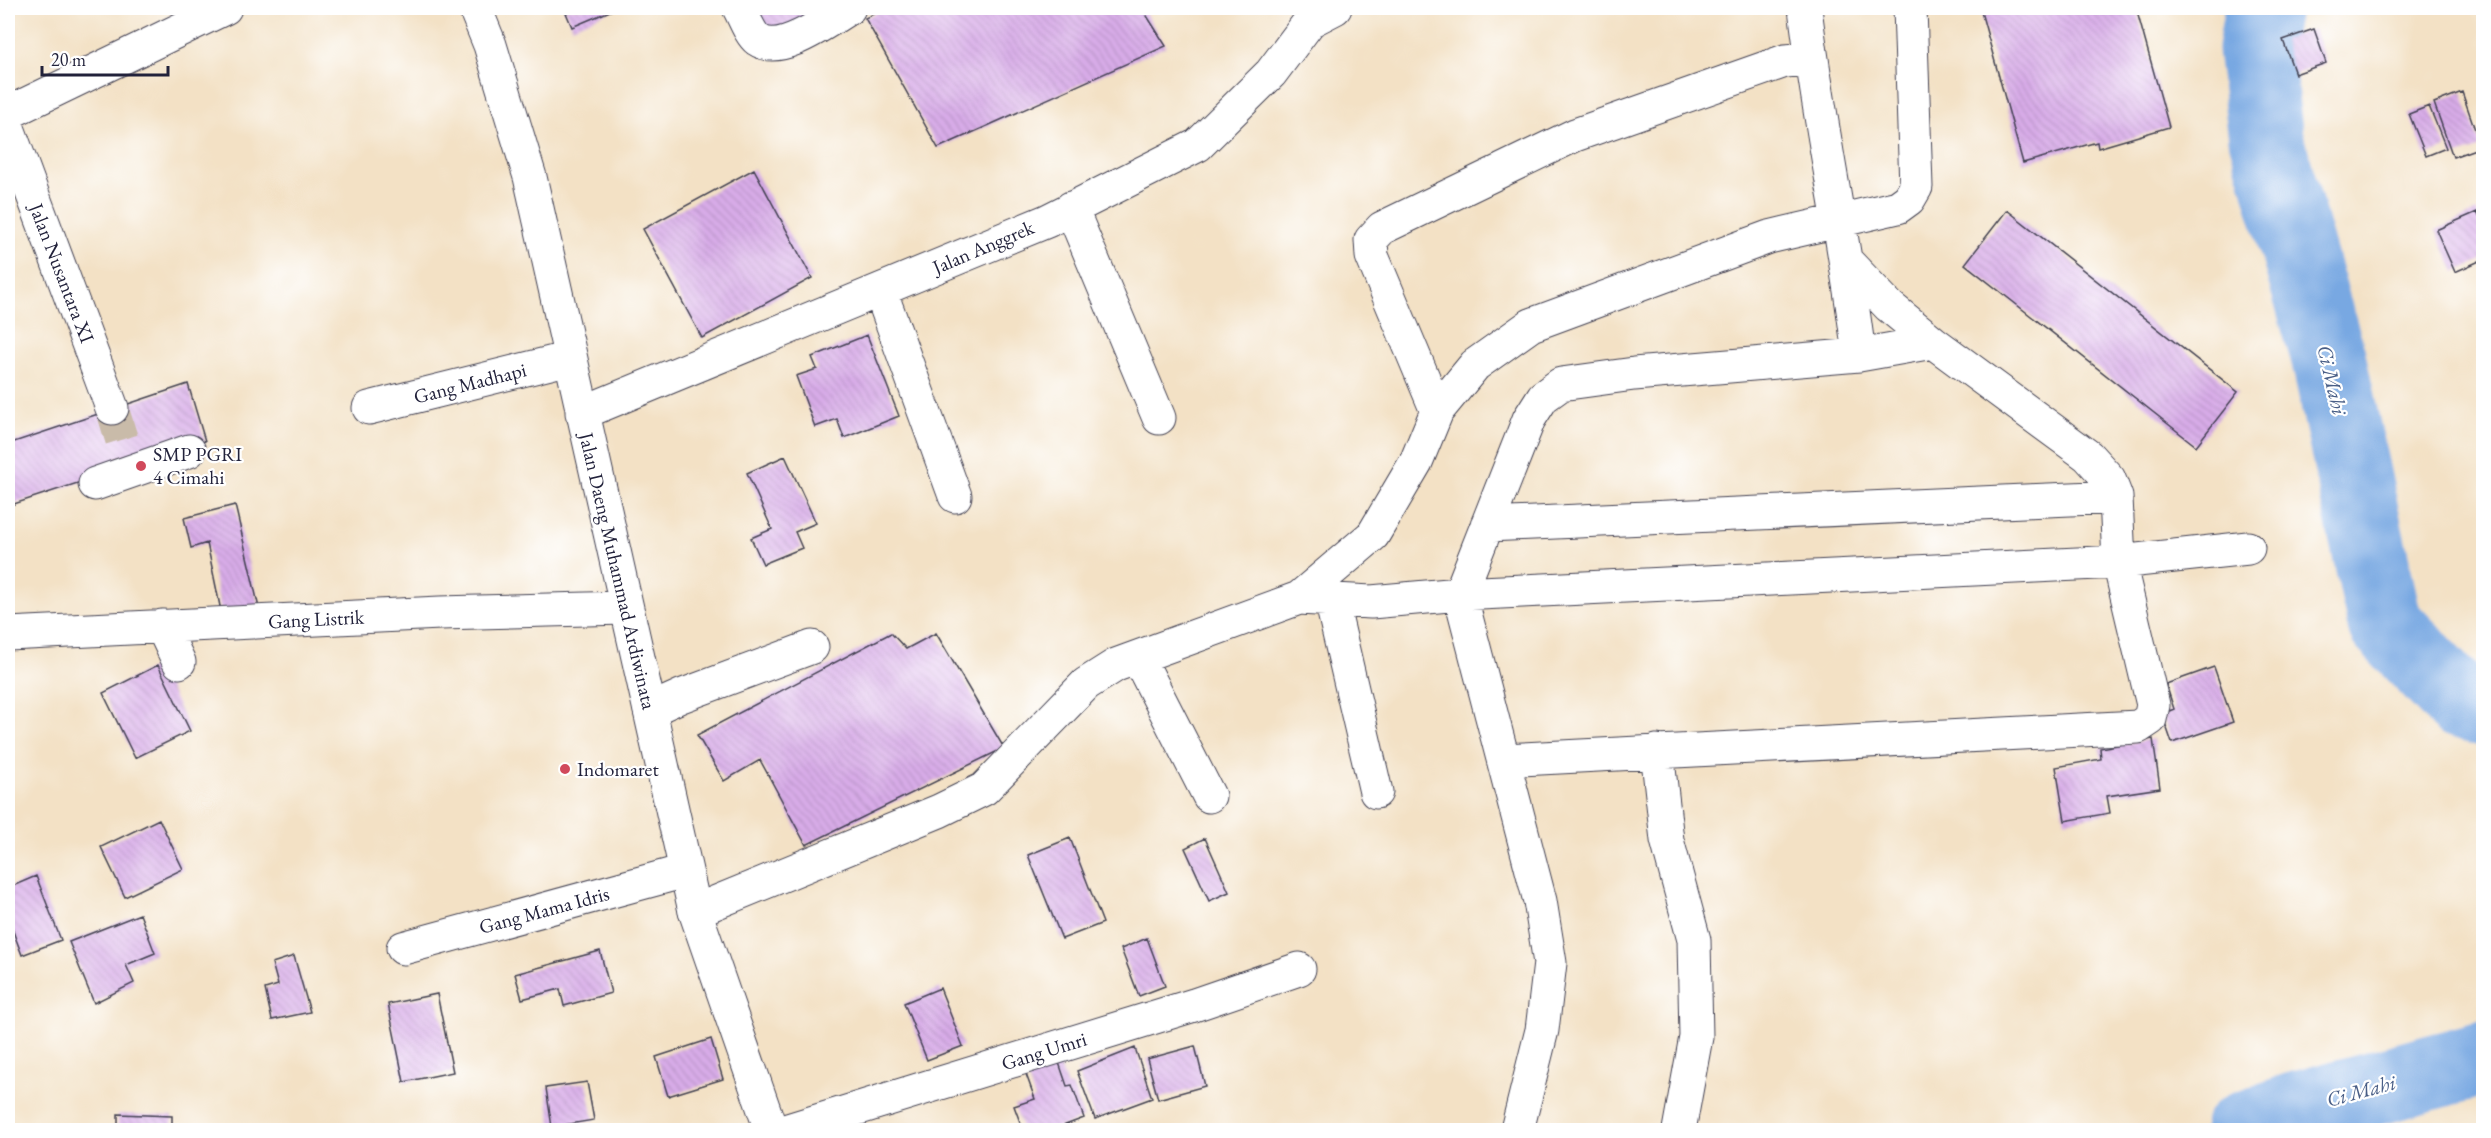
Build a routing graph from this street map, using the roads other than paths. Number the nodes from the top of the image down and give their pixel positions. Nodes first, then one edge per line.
1 (225, 8) edge
2 (475, 8) edge
3 (739, 8) edge
4 (849, 8) edge
5 (1805, 8) edge
6 (1910, 8) edge
7 (1316, 12) edge
8 (1811, 59) junction
9 (8, 113) edge
10 (8, 128) edge
11 (1071, 208) junction
12 (1837, 223) junction
13 (1848, 263) junction
14 (880, 290) junction
15 (1933, 342) junction
16 (1859, 355) junction
17 (570, 358) junction
18 (108, 396) tunnel mouth
19 (369, 408) dead end
20 (1437, 411) junction
21 (582, 413) junction
22 (1159, 418) dead end
23 (189, 451) dead end
24 (95, 484) dead end
25 (955, 496) dead end
26 (2116, 497) junction
27 (1487, 525) junction
28 (2248, 548) dead end
29 (2119, 562) junction
30 (1460, 594) junction
31 (1299, 598) junction
32 (1331, 599) junction
33 (625, 608) junction
34 (162, 626) junction
35 (8, 634) edge
36 (812, 647) dead end
37 (1138, 657) junction
38 (179, 662) dead end
39 (650, 710) junction
40 (1657, 751) junction
41 (1504, 760) junction
42 (1376, 792) dead end
43 (1209, 796) dead end
44 (685, 871) junction
45 (694, 912) junction
46 (403, 948) dead end
47 (1299, 969) dead end
48 (771, 1131) edge
49 (788, 1131) edge
50 (1517, 1131) edge
51 (1679, 1131) edge

1 - 9 street
2 - 17 street, Jalan Daeng Muhammad Ardiwinata
3 - 4 street
5 - 8 street
6 - 12 street
7 - 11 street, Jalan Anggrek
8 - 12 street
8 - 20 street
10 - 18 street, Jalan Nusantara XI
11 - 14 street, Jalan Anggrek
11 - 22 street
12 - 13 street
12 - 20 street
13 - 15 street
13 - 16 street
14 - 21 street, Jalan Anggrek
14 - 25 street
15 - 16 street
15 - 26 street
16 - 27 street
17 - 19 street, Gang Madhapi
17 - 21 street, Jalan Daeng Muhammad Ardiwinata
20 - 31 street
21 - 33 street, Jalan Daeng Muhammad Ardiwinata
23 - 24 street
26 - 27 street
26 - 29 street
27 - 30 street
28 - 29 street
29 - 30 street
29 - 40 street
30 - 32 street
30 - 41 street
31 - 32 street
31 - 37 street
32 - 42 street
33 - 34 street, Gang Listrik
33 - 39 street, Jalan Daeng Muhammad Ardiwinata
34 - 35 street, Gang Listrik
34 - 38 street
36 - 39 street
37 - 43 street
37 - 45 street
39 - 44 street, Jalan Daeng Muhammad Ardiwinata
40 - 41 street
40 - 51 street
41 - 50 street
44 - 45 street, Jalan Daeng Muhammad Ardiwinata
44 - 46 street, Gang Mama Idris
45 - 48 street, Jalan Daeng Muhammad Ardiwinata
47 - 49 street, Gang Umri

